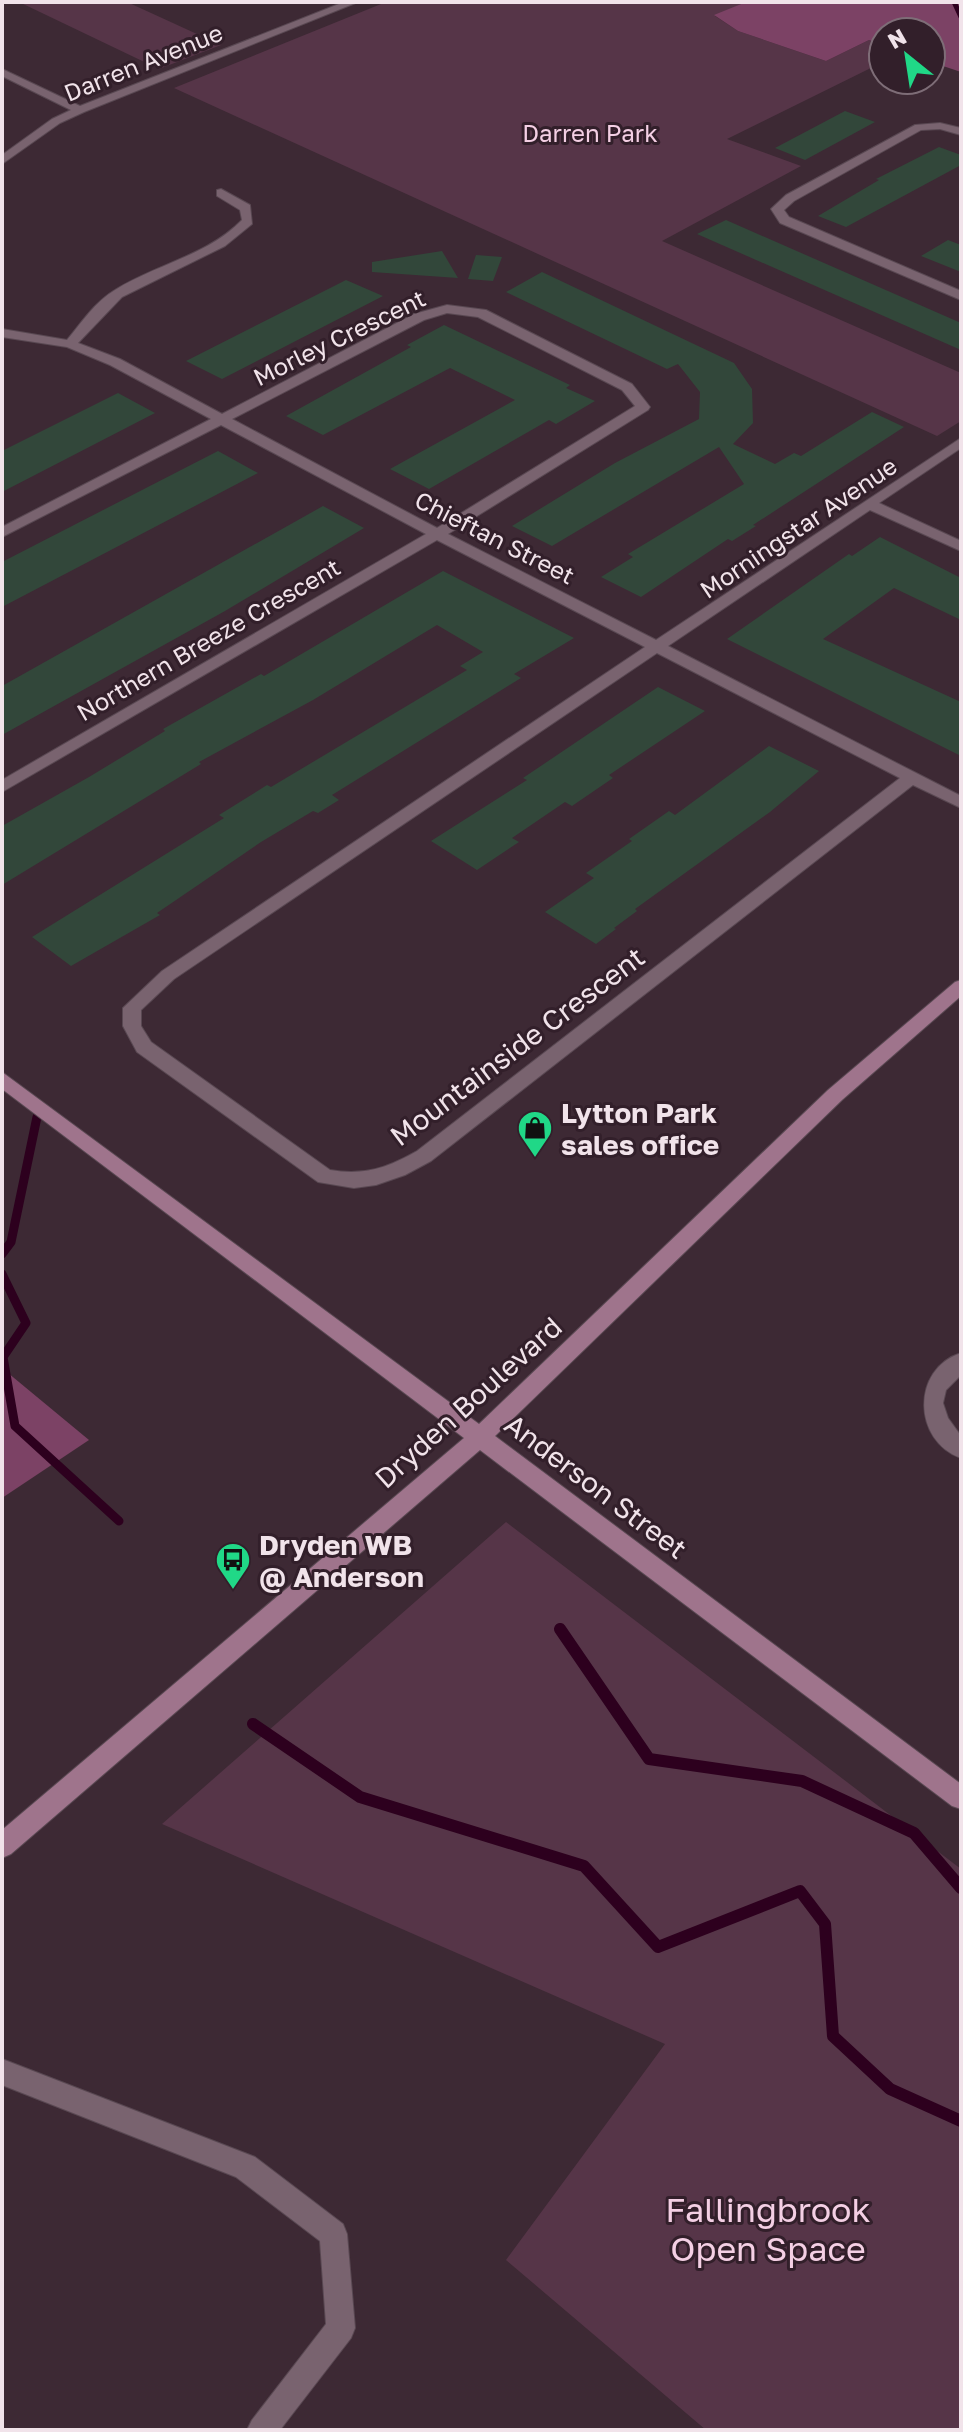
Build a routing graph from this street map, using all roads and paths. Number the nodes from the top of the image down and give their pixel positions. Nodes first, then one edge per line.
1 (353, 2) edge
2 (2, 72) edge
3 (80, 110) junction
4 (961, 132) edge
5 (2, 160) edge
6 (221, 193) dead end
7 (961, 296) edge
8 (2, 333) edge
9 (70, 344) junction
10 (222, 421) junction
11 (961, 442) edge
12 (871, 505) junction
13 (2, 533) edge
14 (437, 534) junction
15 (961, 547) edge
16 (658, 648) junction
17 (911, 778) junction
18 (2, 787) edge
19 (961, 803) edge
20 (961, 986) edge
21 (2, 1079) edge
22 (961, 1361) edge
23 (480, 1437) junction
24 (961, 1449) edge
25 (961, 1798) edge
26 (2, 1846) edge
27 (2, 2072) edge
28 (262, 2430) edge

1 - 3 street, Darren Avenue
2 - 3 street
3 - 5 street, Darren Avenue
4 - 7 street
6 - 9 street
8 - 9 street, Chieftan Street
9 - 10 street, Chieftan Street
10 - 13 street
10 - 14 street, Chieftan Street
10 - 14 street, Morley Crescent
11 - 12 street, Morningstar Avenue
12 - 15 street
12 - 16 street, Morningstar Avenue
14 - 16 street, Chieftan Street
14 - 18 street, Northern Breeze Crescent
16 - 17 street, Chieftan Street
16 - 17 street, Mountainside Crescent
17 - 19 street, Chieftan Street
20 - 23 street, Dryden Boulevard
21 - 23 street, Anderson Street
22 - 24 street
23 - 25 street, Anderson Street
23 - 26 street, Dryden Boulevard
27 - 28 street

